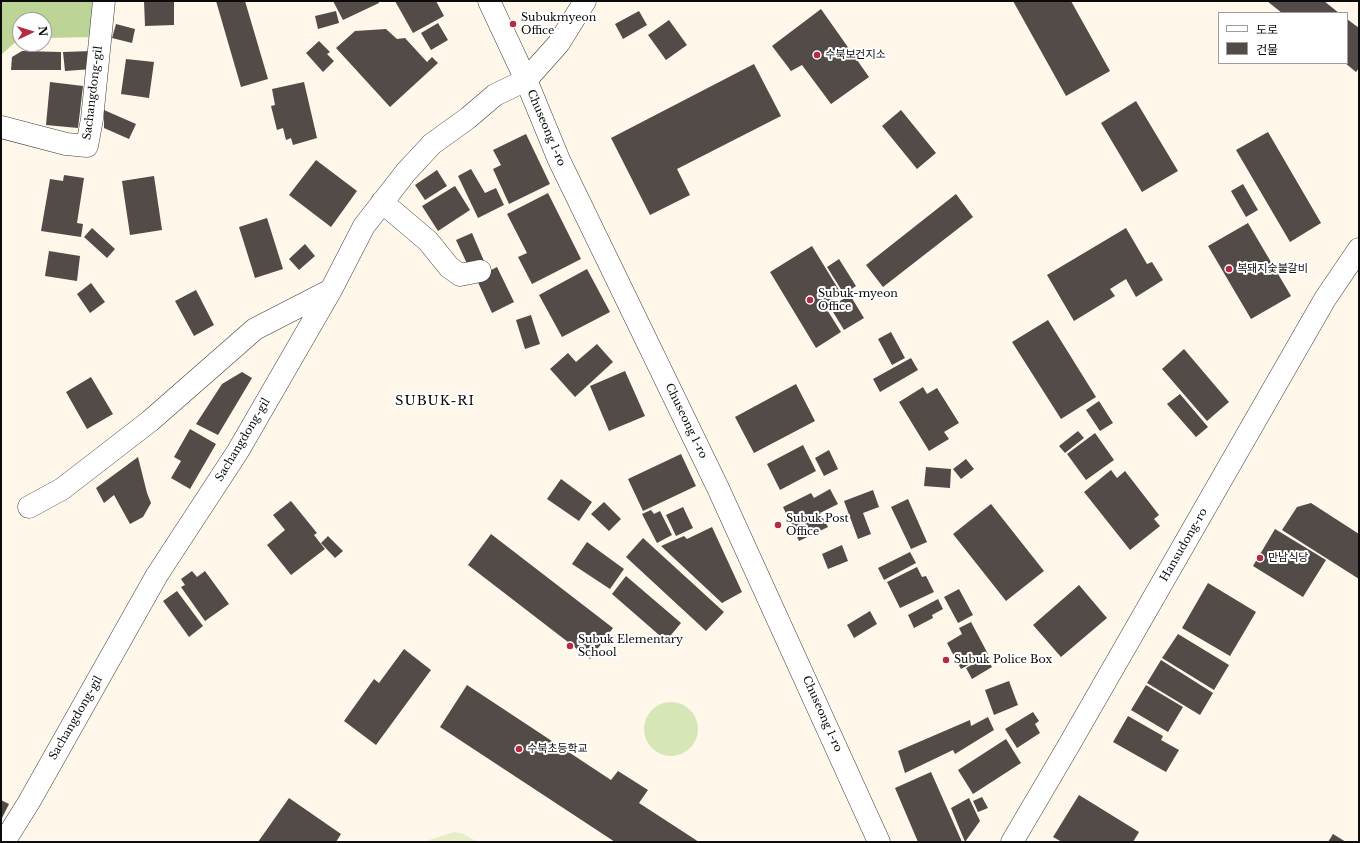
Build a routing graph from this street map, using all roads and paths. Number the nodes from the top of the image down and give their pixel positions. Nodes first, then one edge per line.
1 (104, 1) edge
2 (488, 1) edge
3 (585, 1) edge
4 (526, 80) junction
5 (1, 127) edge
6 (382, 202) junction
7 (1359, 249) edge
8 (480, 270) dead end
9 (331, 290) junction
10 (29, 507) dead end
11 (4, 842) edge
12 (879, 842) edge
13 (1012, 842) edge

1 - 5 street, Sachangdong-gil
2 - 4 street, Chuseong 1-ro
3 - 4 street
4 - 6 street, Sachangdong-gil
4 - 12 street, Chuseong 1-ro
6 - 8 street
6 - 9 street, Sachangdong-gil
7 - 13 street, Hansudong-ro
9 - 10 street
9 - 11 street, Sachangdong-gil

